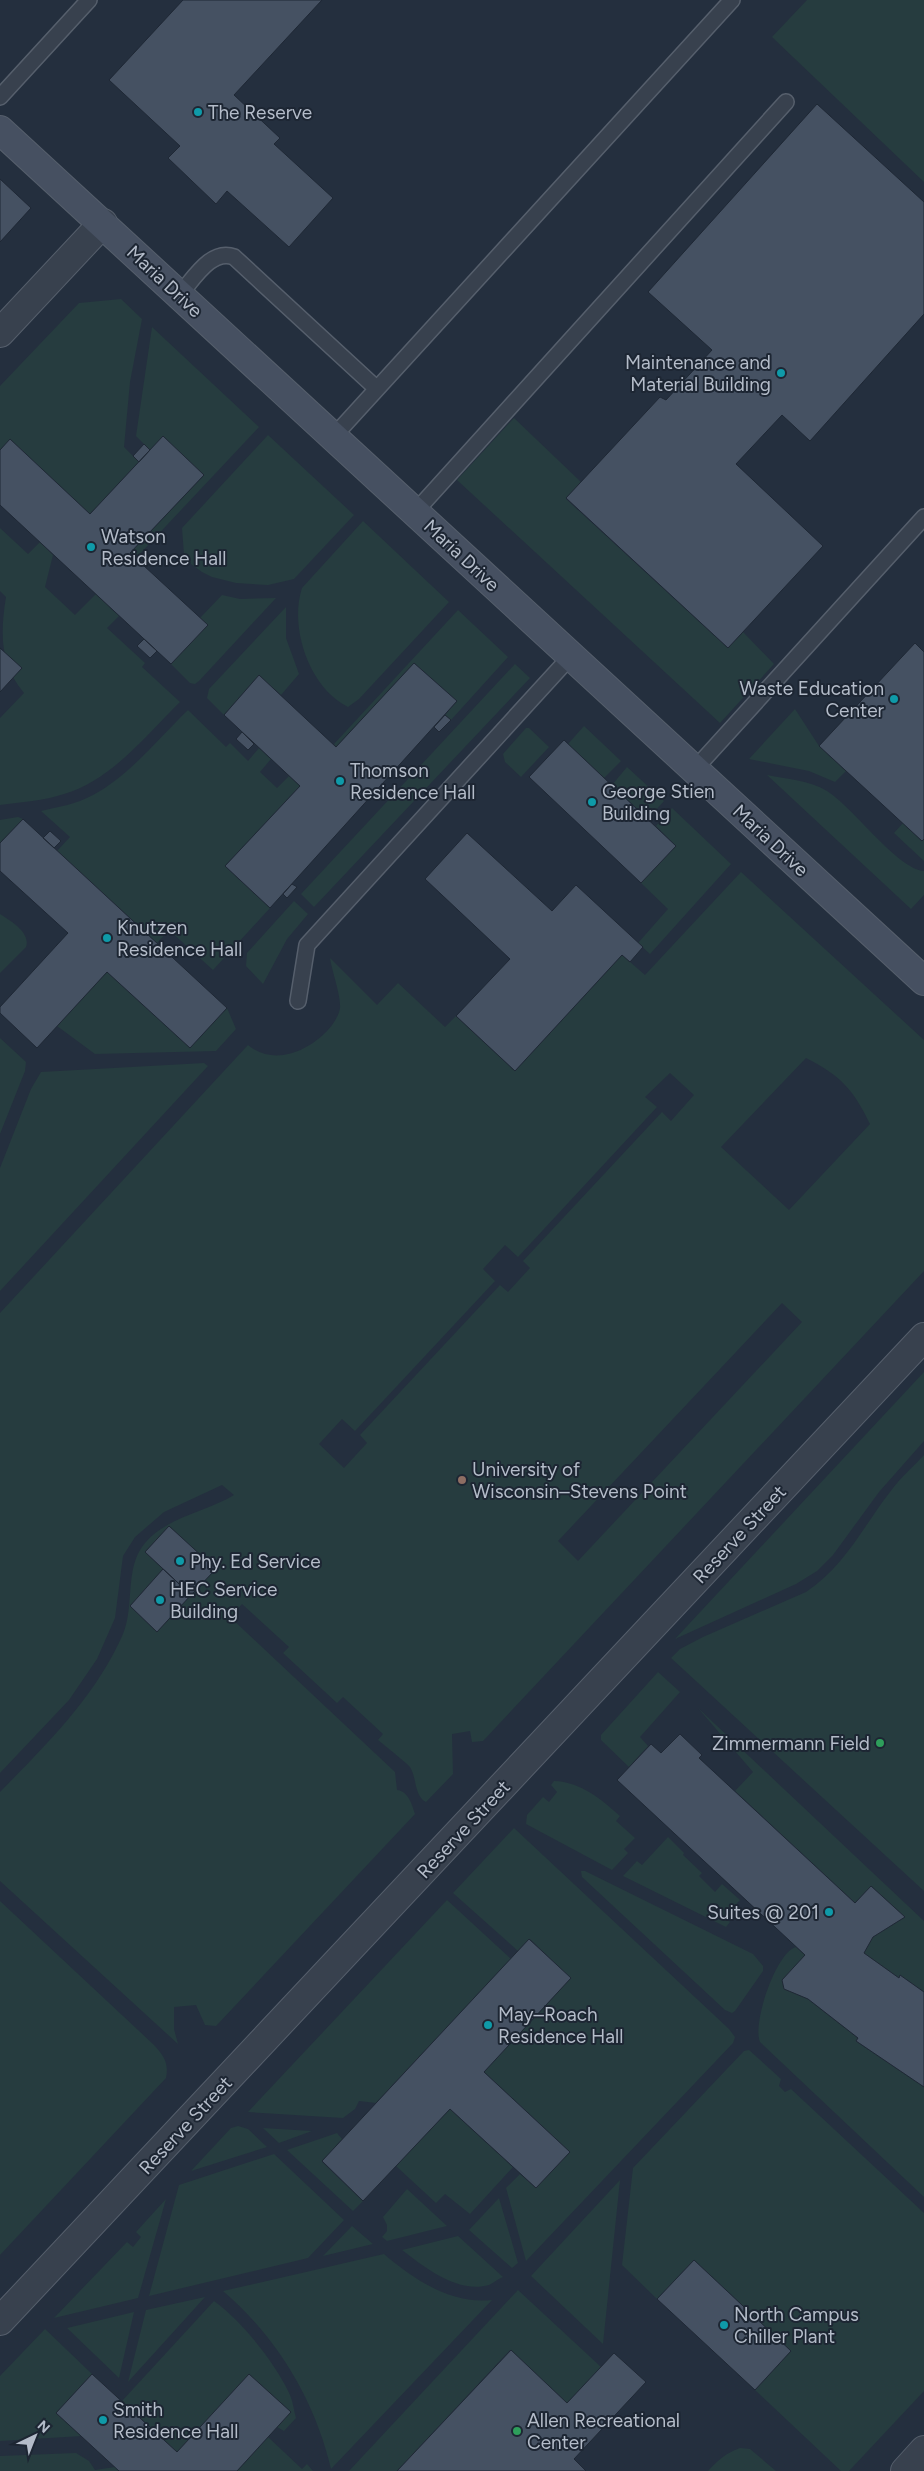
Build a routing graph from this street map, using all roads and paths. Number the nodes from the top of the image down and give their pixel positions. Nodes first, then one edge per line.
1 (89, 0) edge
2 (732, 0) edge
3 (0, 97) edge
4 (786, 102) dead end
5 (0, 130) edge
6 (103, 223) junction
7 (180, 294) junction
8 (0, 333) edge
9 (376, 388) junction
10 (334, 436) junction
11 (416, 512) junction
12 (924, 517) edge
13 (571, 656) junction
14 (694, 770) junction
15 (924, 981) edge
16 (298, 1001) dead end
17 (924, 1337) edge
18 (0, 2321) edge
19 (924, 2450) edge
20 (905, 2471) edge

1 - 3 lane
2 - 9 lane
4 - 11 lane
5 - 6 street, Maria Drive
6 - 7 street, Maria Drive
6 - 8 street
7 - 9 lane
7 - 10 street, Maria Drive
9 - 10 lane
10 - 11 street, Maria Drive
11 - 13 street, Maria Drive
12 - 14 lane
13 - 14 street, Maria Drive
13 - 16 lane
14 - 15 street, Maria Drive
17 - 18 street, Reserve Street
19 - 20 street

